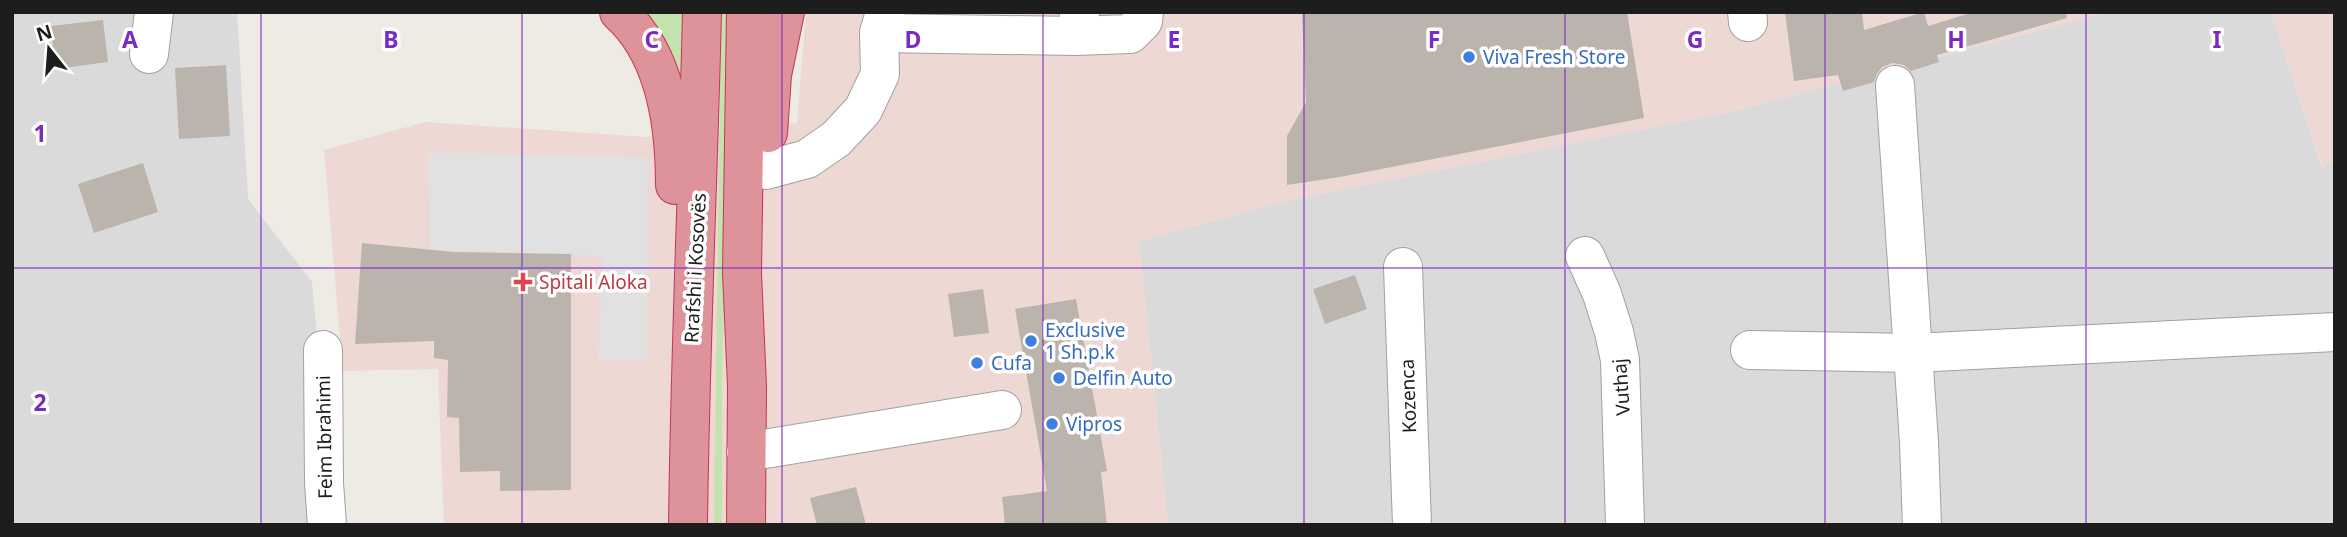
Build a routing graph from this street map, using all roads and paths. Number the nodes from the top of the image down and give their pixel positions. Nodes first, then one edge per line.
1 (154, 12) edge
2 (618, 12) edge
3 (702, 12) edge
4 (746, 12) edge
5 (785, 12) edge
6 (1144, 12) edge
7 (882, 23) edge
8 (996, 23) edge
9 (1078, 24) edge
10 (149, 54) dead end
11 (1895, 85) dead end
12 (766, 170) junction
13 (1585, 256) dead end
14 (1404, 267) dead end
15 (2335, 332) edge
16 (323, 350) dead end
17 (1749, 350) dead end
18 (1913, 354) junction
19 (690, 361) junction
20 (747, 386) junction
21 (1002, 410) dead end
22 (746, 452) junction
23 (327, 525) edge
24 (688, 525) edge
25 (746, 525) edge
26 (1412, 525) edge
27 (1625, 525) edge
28 (1922, 525) edge

1 - 10 street
2 - 19 highway
3 - 19 highway, Rrafshi i Kosovës
4 - 20 highway
5 - 12 highway
6 - 9 street
7 - 8 street
7 - 12 street
8 - 9 street
11 - 18 street
12 - 20 highway
13 - 27 street, Vuthaj
14 - 26 street, Kozenca
15 - 18 street
16 - 23 street, Feim Ibrahimi
17 - 18 street
18 - 28 street
19 - 24 highway, Rrafshi i Kosovës
20 - 22 highway
21 - 22 street
22 - 25 highway

